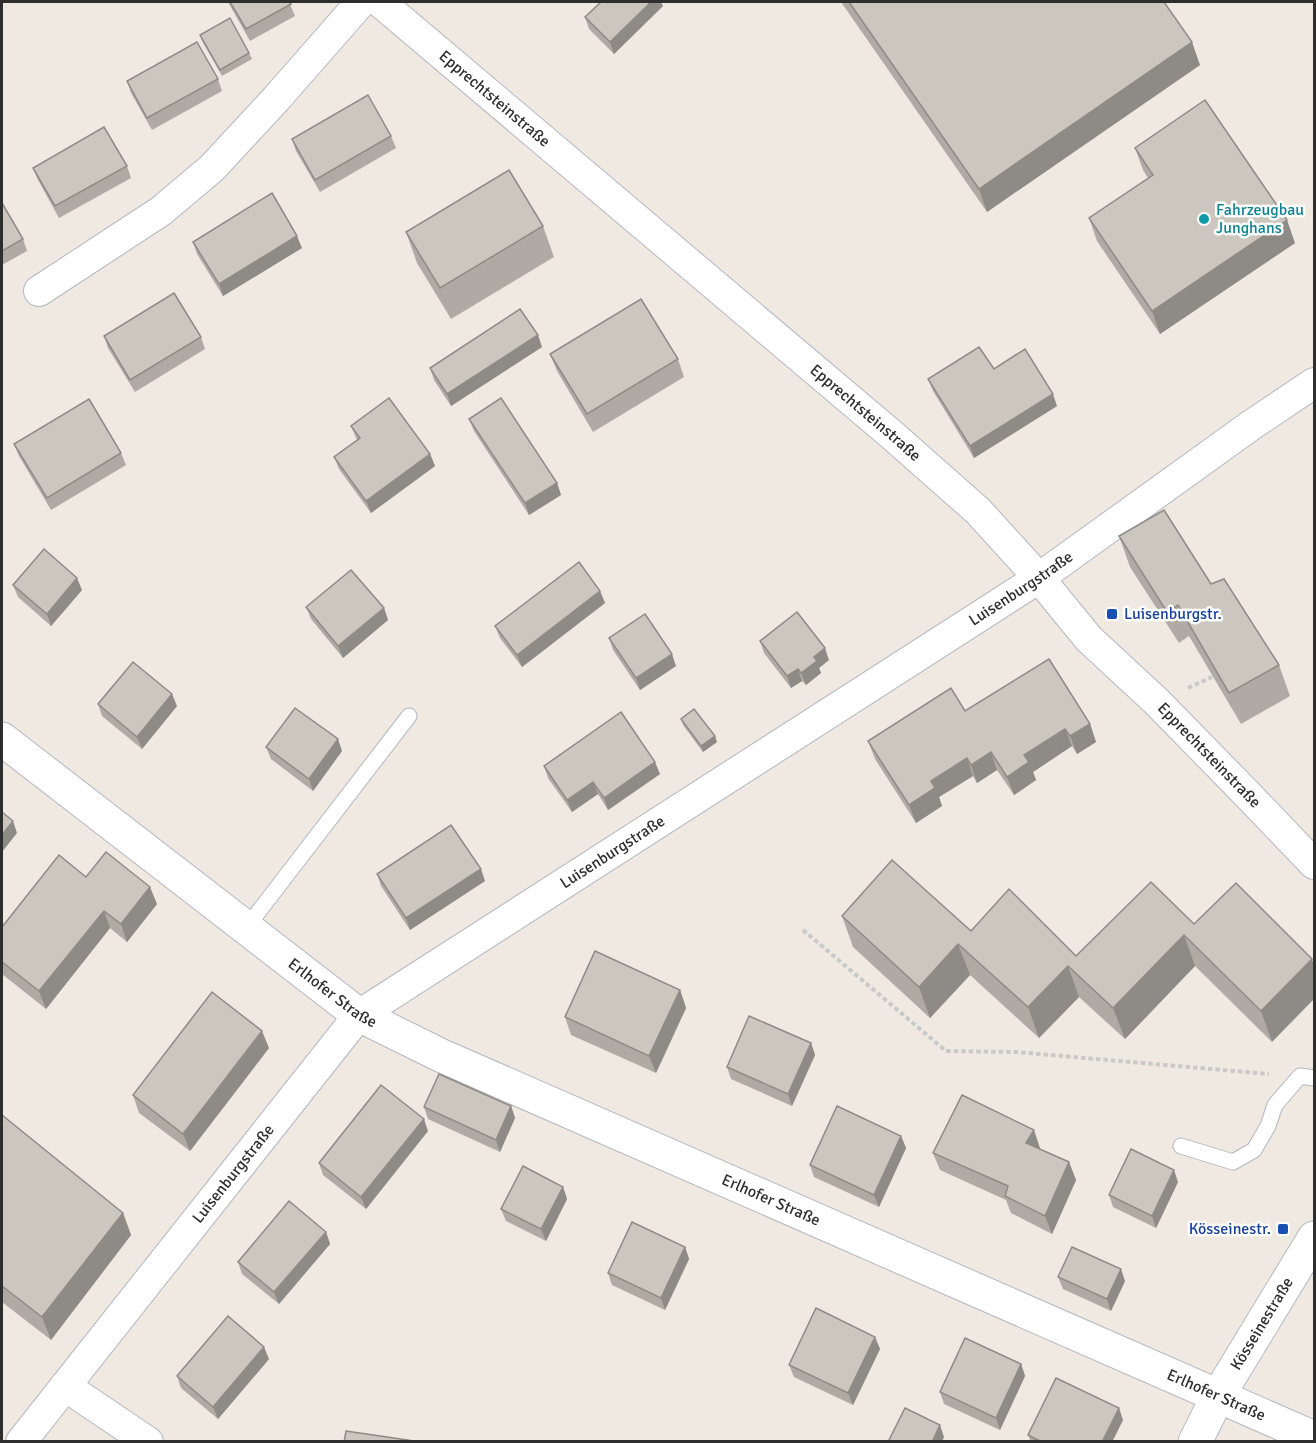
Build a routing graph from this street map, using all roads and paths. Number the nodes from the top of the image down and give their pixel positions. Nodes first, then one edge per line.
1 (361, 2) edge
2 (380, 2) edge
3 (39, 291) dead end
4 (1314, 383) edge
5 (1039, 578) junction
6 (409, 716) dead end
7 (2, 739) edge
8 (1314, 864) edge
9 (246, 928) junction
10 (803, 930) dead end
11 (359, 1015) junction
12 (1307, 1077) edge
13 (1181, 1146) dead end
14 (1314, 1238) edge
15 (65, 1386) junction
16 (1218, 1396) junction
17 (1314, 1438) edge
18 (21, 1442) edge
19 (148, 1442) edge
20 (1195, 1442) edge

1 - 3 street
2 - 5 street, Epprechtsteinstraße
4 - 5 street, Luisenburgstraße
5 - 8 street, Epprechtsteinstraße
5 - 11 street, Luisenburgstraße
6 - 9 lane
7 - 9 street, Erlhofer Straße
9 - 11 street, Erlhofer Straße
10 - 12 path
11 - 15 street, Luisenburgstraße
11 - 16 street, Erlhofer Straße
12 - 13 lane
14 - 16 street, Kösseinestraße
15 - 18 street, Luisenburgstraße
15 - 19 street
16 - 17 street, Erlhofer Straße
16 - 20 street, Kösseinestraße

